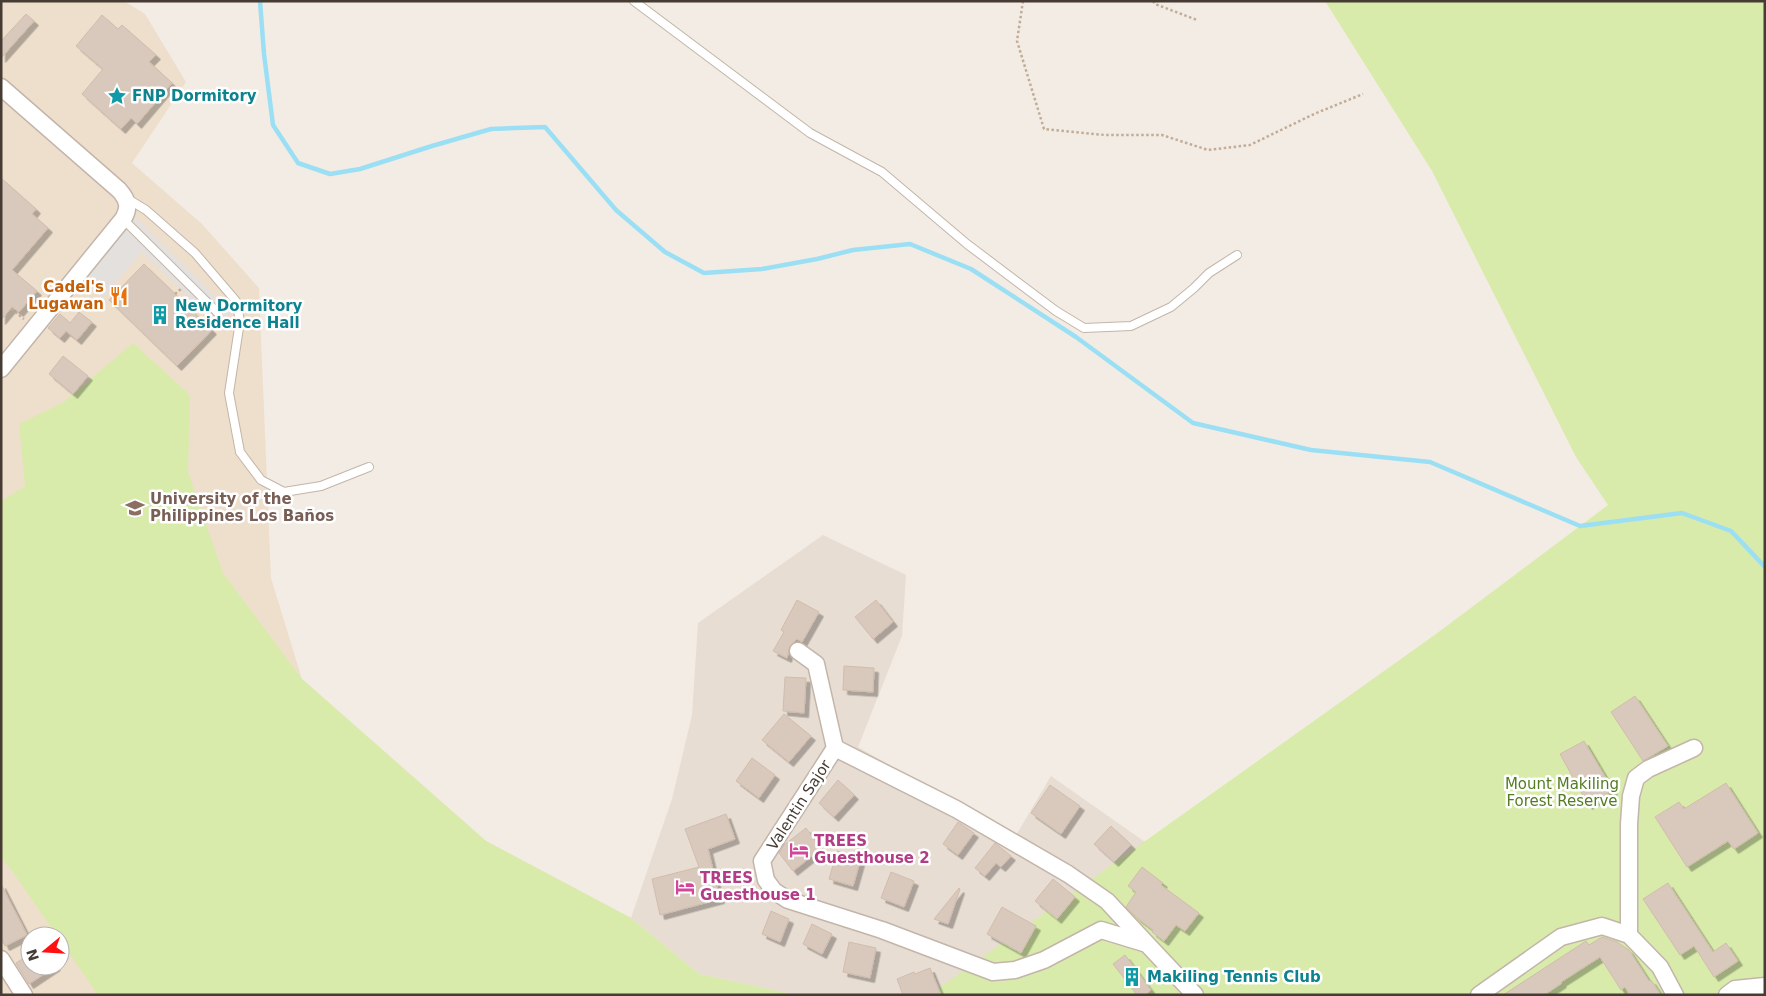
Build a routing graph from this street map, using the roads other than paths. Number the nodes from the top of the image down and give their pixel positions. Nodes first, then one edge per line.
1 (634, 1) edge
2 (1, 87) edge
3 (126, 197) junction
4 (123, 219) junction
5 (1237, 255) dead end
6 (218, 312) dead end
7 (1, 369) edge
8 (369, 467) dead end
9 (798, 651) dead end
10 (835, 748) junction
11 (1694, 748) dead end
12 (1629, 935) junction
13 (1147, 944) junction
14 (1, 959) edge
15 (1765, 986) edge
16 (24, 995) edge
17 (1195, 995) edge
18 (1480, 995) edge
19 (1675, 995) edge
20 (1727, 995) edge

1 - 5 lane
2 - 3 street
3 - 4 street
3 - 8 lane
4 - 6 lane
4 - 7 street
9 - 10 street
10 - 13 street, Valentin Sajor
10 - 13 street, Valentin Sajor
11 - 12 street
12 - 18 street
12 - 19 street
13 - 17 street, Valentin Sajor
14 - 16 street
15 - 20 street

